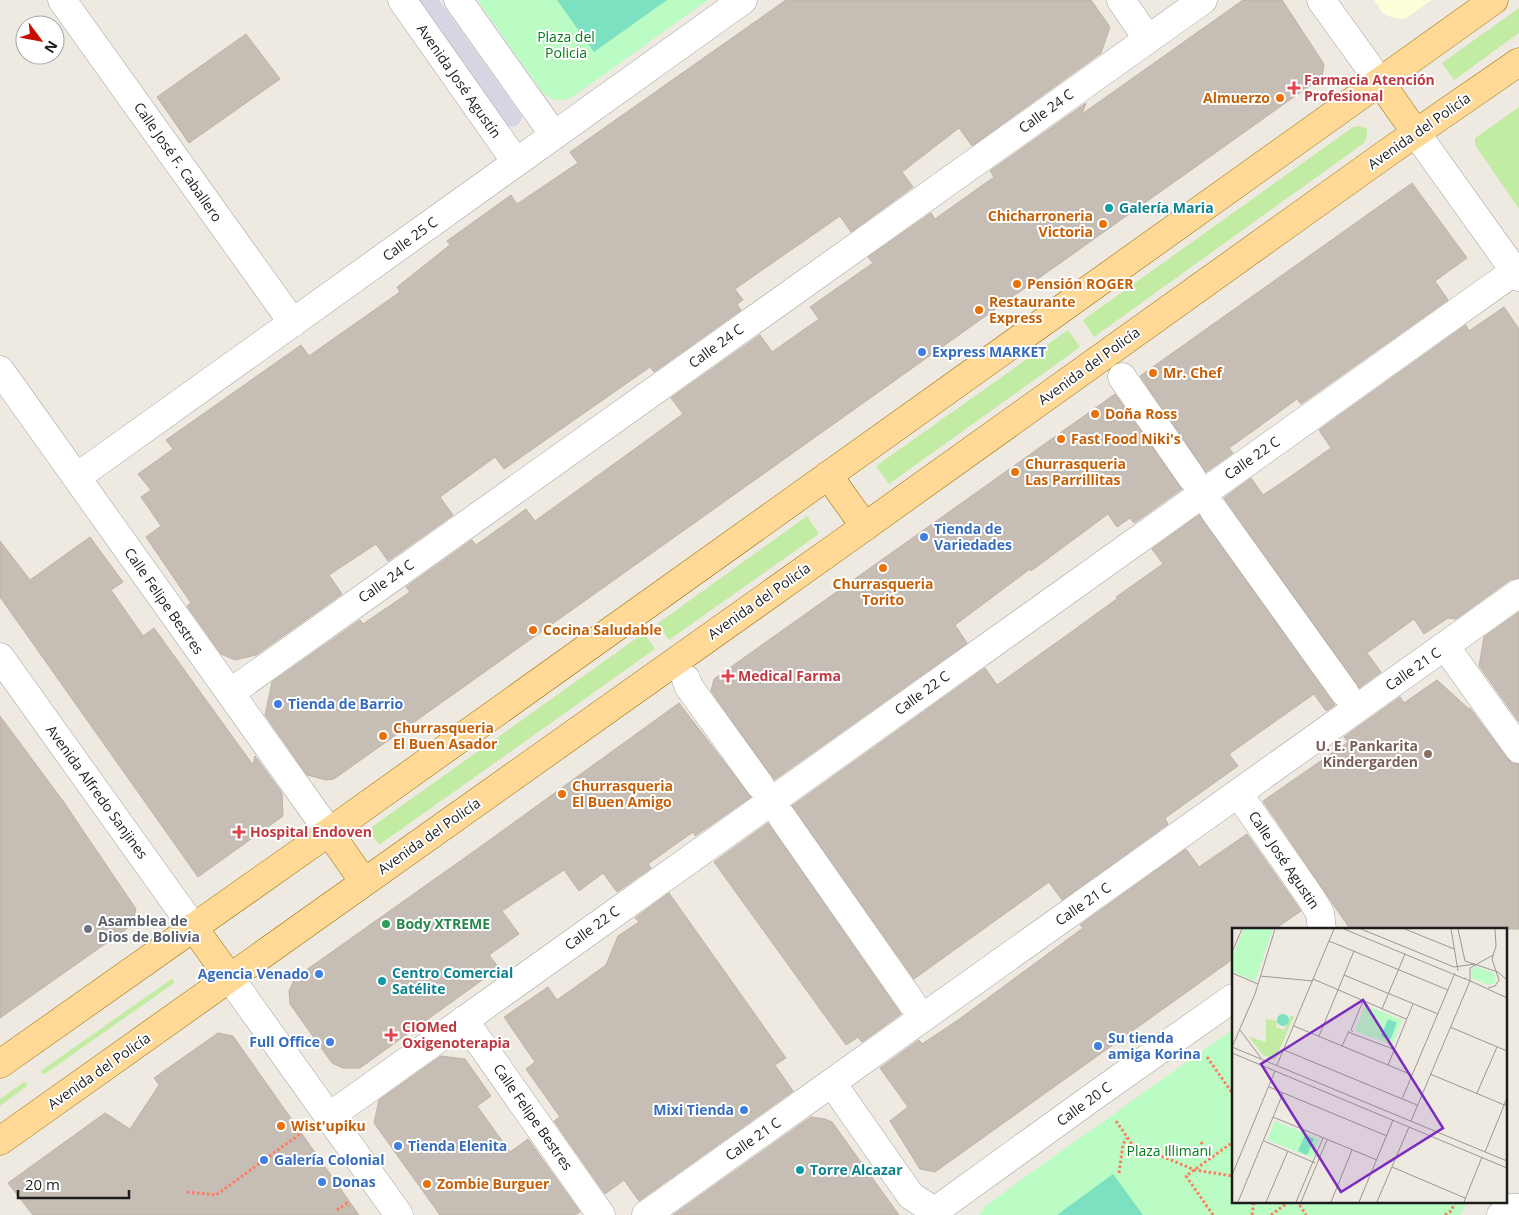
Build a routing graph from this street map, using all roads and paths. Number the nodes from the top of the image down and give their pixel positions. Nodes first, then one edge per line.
1 (62, 0) edge
2 (402, 0) edge
3 (458, 0) edge
4 (743, 0) edge
5 (1121, 0) edge
6 (1203, 0) edge
7 (1321, 0) edge
8 (1494, 0) edge
9 (1147, 38) junction
10 (1519, 62) edge
11 (1380, 82) junction
12 (1416, 133) junction
13 (554, 135) junction
14 (516, 162) junction
15 (1517, 274) edge
16 (293, 323) junction
17 (0, 370) edge
18 (1122, 377) dead end
19 (828, 475) junction
20 (77, 478) junction
21 (1192, 478) dead end
22 (1213, 509) dead end
23 (865, 527) junction
24 (1519, 593) edge
25 (1445, 646) junction
26 (0, 657) edge
27 (686, 679) dead end
28 (230, 693) junction
29 (1345, 693) dead end
30 (1519, 749) edge
31 (760, 785) dead end
32 (1238, 793) junction
33 (782, 817) dead end
34 (329, 832) junction
35 (364, 882) junction
36 (1318, 923) edge
37 (193, 927) junction
38 (230, 978) junction
39 (1232, 999) edge
40 (912, 1003) dead end
41 (464, 1020) junction
42 (1202, 1050) dead end
43 (0, 1064) edge
44 (832, 1083) junction
45 (1232, 1093) edge
46 (330, 1116) junction
47 (1116, 1122) dead end
48 (305, 1131) dead end
49 (1128, 1138) junction
50 (0, 1141) edge
51 (1201, 1142) dead end
52 (1232, 1143) edge
53 (1212, 1157) junction
54 (1195, 1170) junction
55 (1119, 1172) dead end
56 (1232, 1176) edge
57 (187, 1192) dead end
58 (1254, 1202) edge
59 (1289, 1202) edge
60 (1298, 1202) edge
61 (1456, 1202) edge
62 (351, 1209) dead end
63 (337, 1210) dead end
64 (937, 1213) edge
65 (399, 1215) edge
66 (601, 1215) edge
67 (646, 1215) edge
68 (1213, 1215) edge
69 (1252, 1215) edge
70 (1271, 1215) edge
71 (1306, 1215) edge
72 (1445, 1215) edge

1 - 16 street, Calle José F. Caballero
2 - 14 street, Avenida José Agustín
3 - 13 street
4 - 13 street, Calle 25 C
5 - 9 street
6 - 9 street, Calle 24 C
7 - 11 street
8 - 11 main road
9 - 28 street, Calle 24 C
10 - 12 main road, Avenida del Policía
11 - 12 main road
11 - 19 main road
12 - 15 street
12 - 23 main road, Avenida del Policía
13 - 14 street, Calle 25 C
14 - 16 street, Calle 25 C
15 - 41 street, Calle 22 C
16 - 20 street, Calle 25 C
17 - 20 street, Calle Felipe Bestres
18 - 21 street
19 - 23 main road
19 - 34 main road
20 - 28 street, Calle Felipe Bestres
22 - 29 street
23 - 35 main road, Avenida del Policía
24 - 25 street, Calle 21 C
25 - 30 street
25 - 32 street, Calle 21 C
26 - 37 street, Avenida Alfredo Sanjines
27 - 31 street
28 - 34 street, Calle Felipe Bestres
32 - 36 street, Calle José Agustin
32 - 44 street, Calle 21 C
33 - 40 street
34 - 35 main road
34 - 37 main road
35 - 38 main road, Avenida del Policía
37 - 38 main road
37 - 43 main road
38 - 46 street
38 - 50 main road, Avenida del Policía
39 - 64 street, Calle 20 C
41 - 46 street, Calle 22 C
41 - 66 street, Calle Felipe Bestres
42 - 45 path
44 - 64 street
44 - 67 street, Calle 21 C
46 - 65 street
47 - 49 path
48 - 57 path
49 - 54 path
49 - 55 path
51 - 53 path
52 - 53 path
53 - 54 path
54 - 56 path
54 - 68 path
58 - 69 path
59 - 70 path
60 - 71 path
61 - 72 path
62 - 63 path

